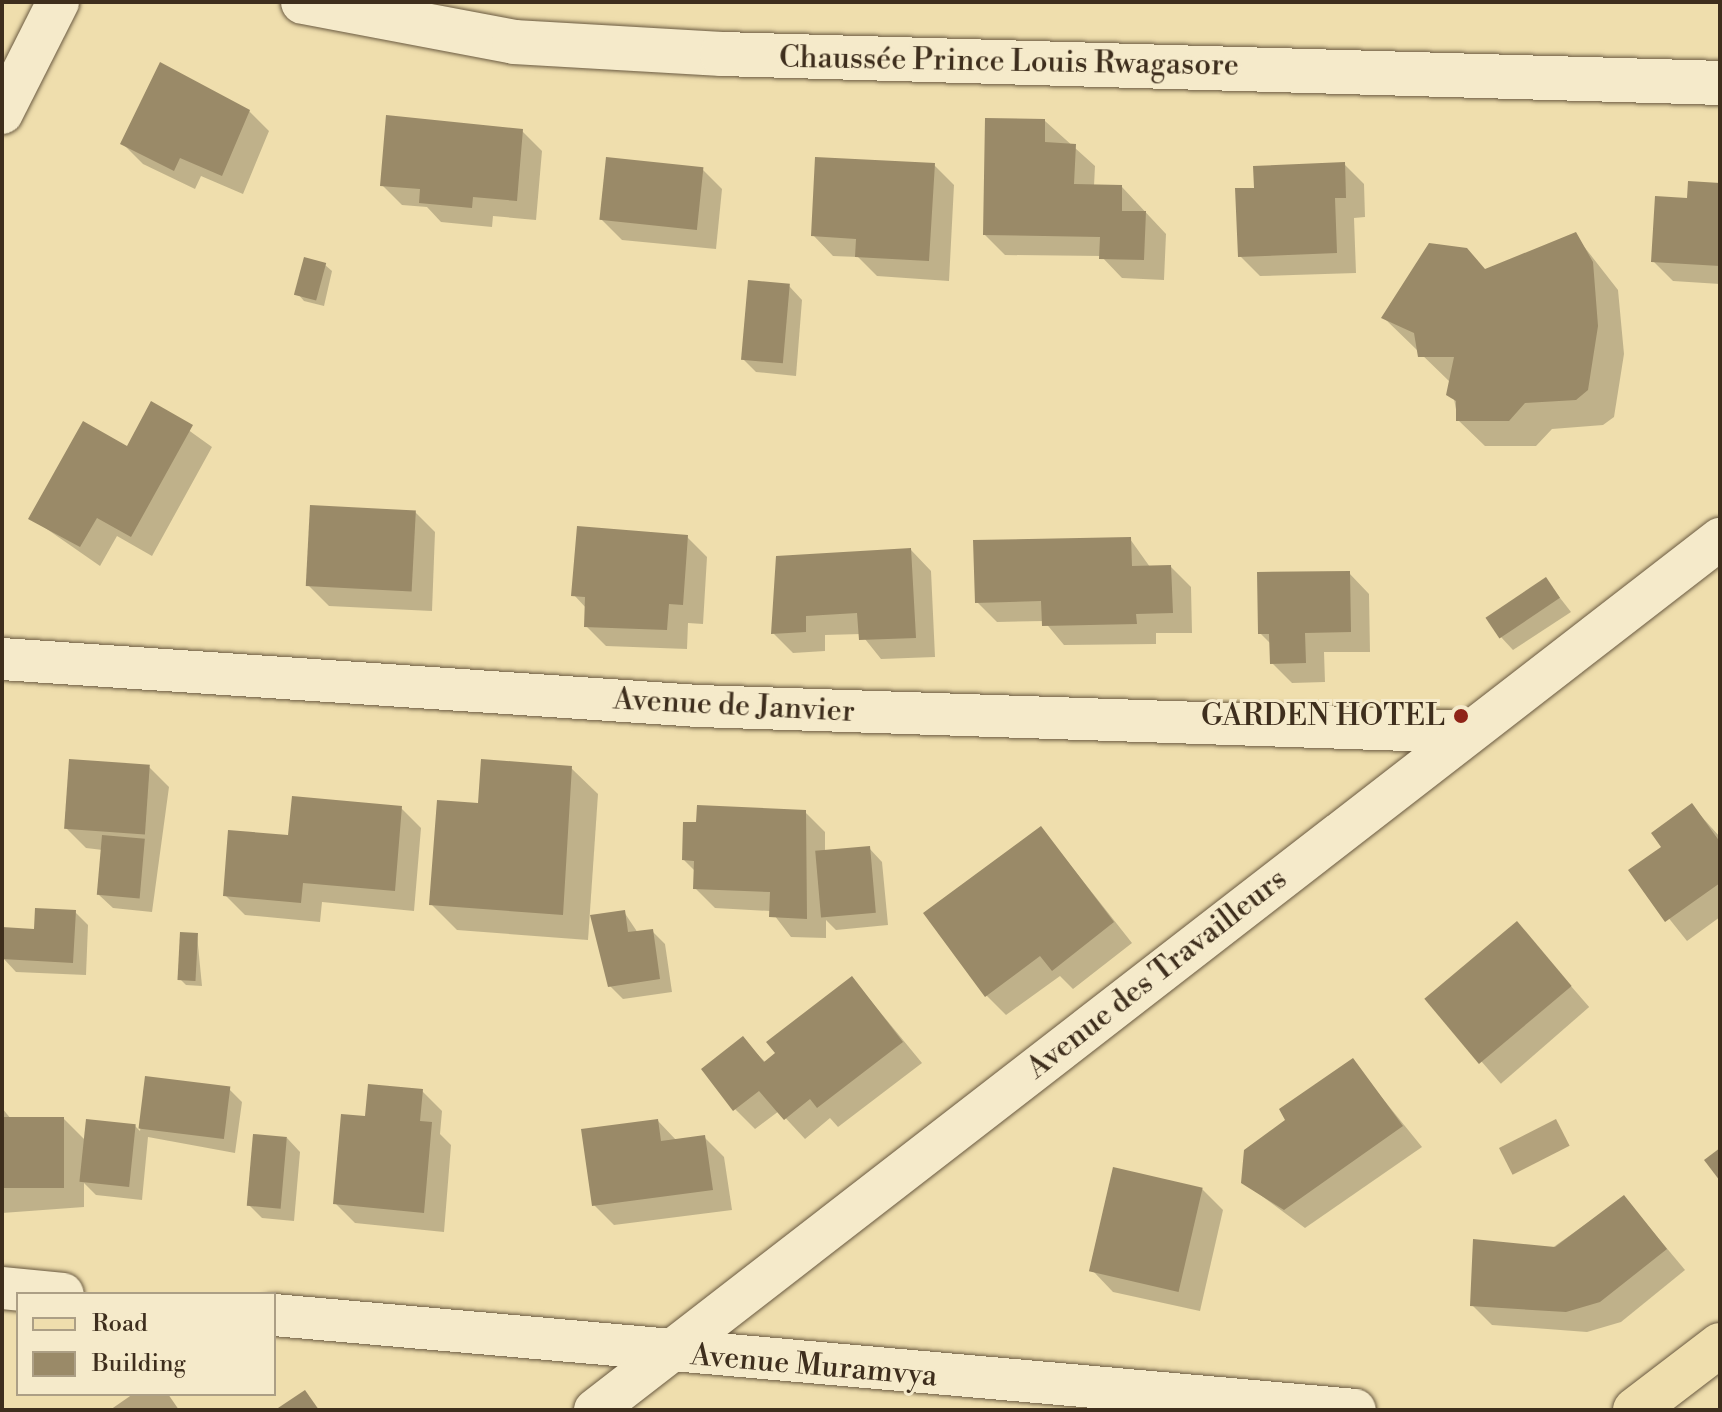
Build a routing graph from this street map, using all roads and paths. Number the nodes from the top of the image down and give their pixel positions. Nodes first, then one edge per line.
1 (58, 2) edge
2 (303, 2) edge
3 (1720, 83) edge
4 (2, 113) edge
5 (1720, 539) edge
6 (2, 659) edge
7 (1468, 732) junction
8 (2, 1288) edge
9 (43, 1292) edge
10 (276, 1315) edge
11 (1720, 1345) edge
12 (670, 1354) junction
13 (595, 1410) edge
14 (1355, 1410) edge
15 (1635, 1410) edge

1 - 4 street
2 - 3 street, Chaussée Prince Louis Rwagasore
5 - 7 street, Avenue des Travailleurs
6 - 7 street, Avenue de Janvier
7 - 12 street, Avenue des Travailleurs
8 - 9 street
10 - 12 street, Avenue Muramvya
11 - 15 main road
12 - 13 street, Avenue des Travailleurs
12 - 14 street, Avenue Muramvya

